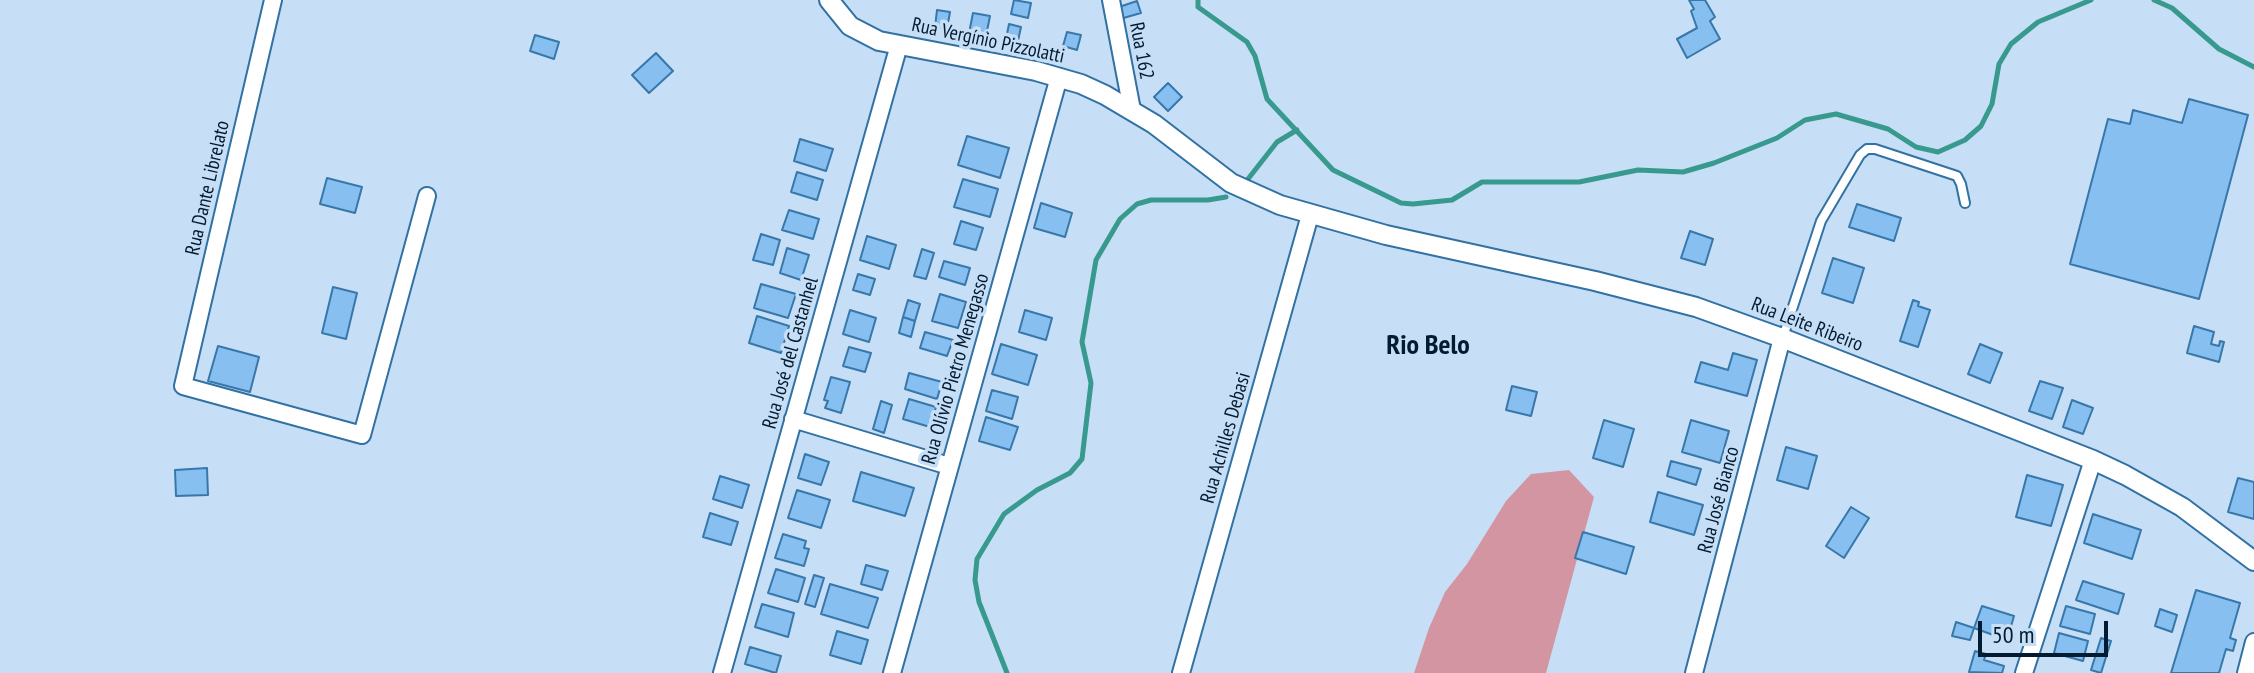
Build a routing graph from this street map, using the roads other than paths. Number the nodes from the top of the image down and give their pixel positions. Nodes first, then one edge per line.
1 (273, 0) edge
2 (829, 0) edge
3 (1111, 0) edge
4 (899, 45) junction
5 (1059, 77) junction
6 (1132, 110) junction
7 (427, 196) dead end
8 (1965, 203) dead end
9 (1310, 215) junction
10 (1782, 338) junction
11 (793, 419) junction
12 (2093, 460) junction
13 (949, 466) junction
14 (2254, 561) edge
15 (2254, 642) edge
16 (722, 673) edge
17 (892, 673) edge
18 (1181, 673) edge
19 (1694, 673) edge
20 (2024, 673) edge
21 (2246, 673) edge

1 - 7 street, Rua Dante Librelato
2 - 4 street, Rua Vergínio Pizzolatti
3 - 6 street, Rua 162
4 - 5 street, Rua Vergínio Pizzolatti
4 - 11 street, Rua José del Castanhel
5 - 6 street, Rua Vergínio Pizzolatti
5 - 13 street, Rua Olívio Pietro Menegasso
6 - 9 street, Rua Vergínio Pizzolatti
8 - 10 lane
9 - 10 street, Rua Leite Ribeiro
9 - 18 street, Rua Achilles Debasi
10 - 12 street, Rua Leite Ribeiro
10 - 19 street, Rua José Bianco
11 - 13 street
11 - 16 street, Rua José del Castanhel
12 - 14 street, Rua Leite Ribeiro
12 - 20 street
13 - 17 street, Rua Olívio Pietro Menegasso
15 - 21 street

